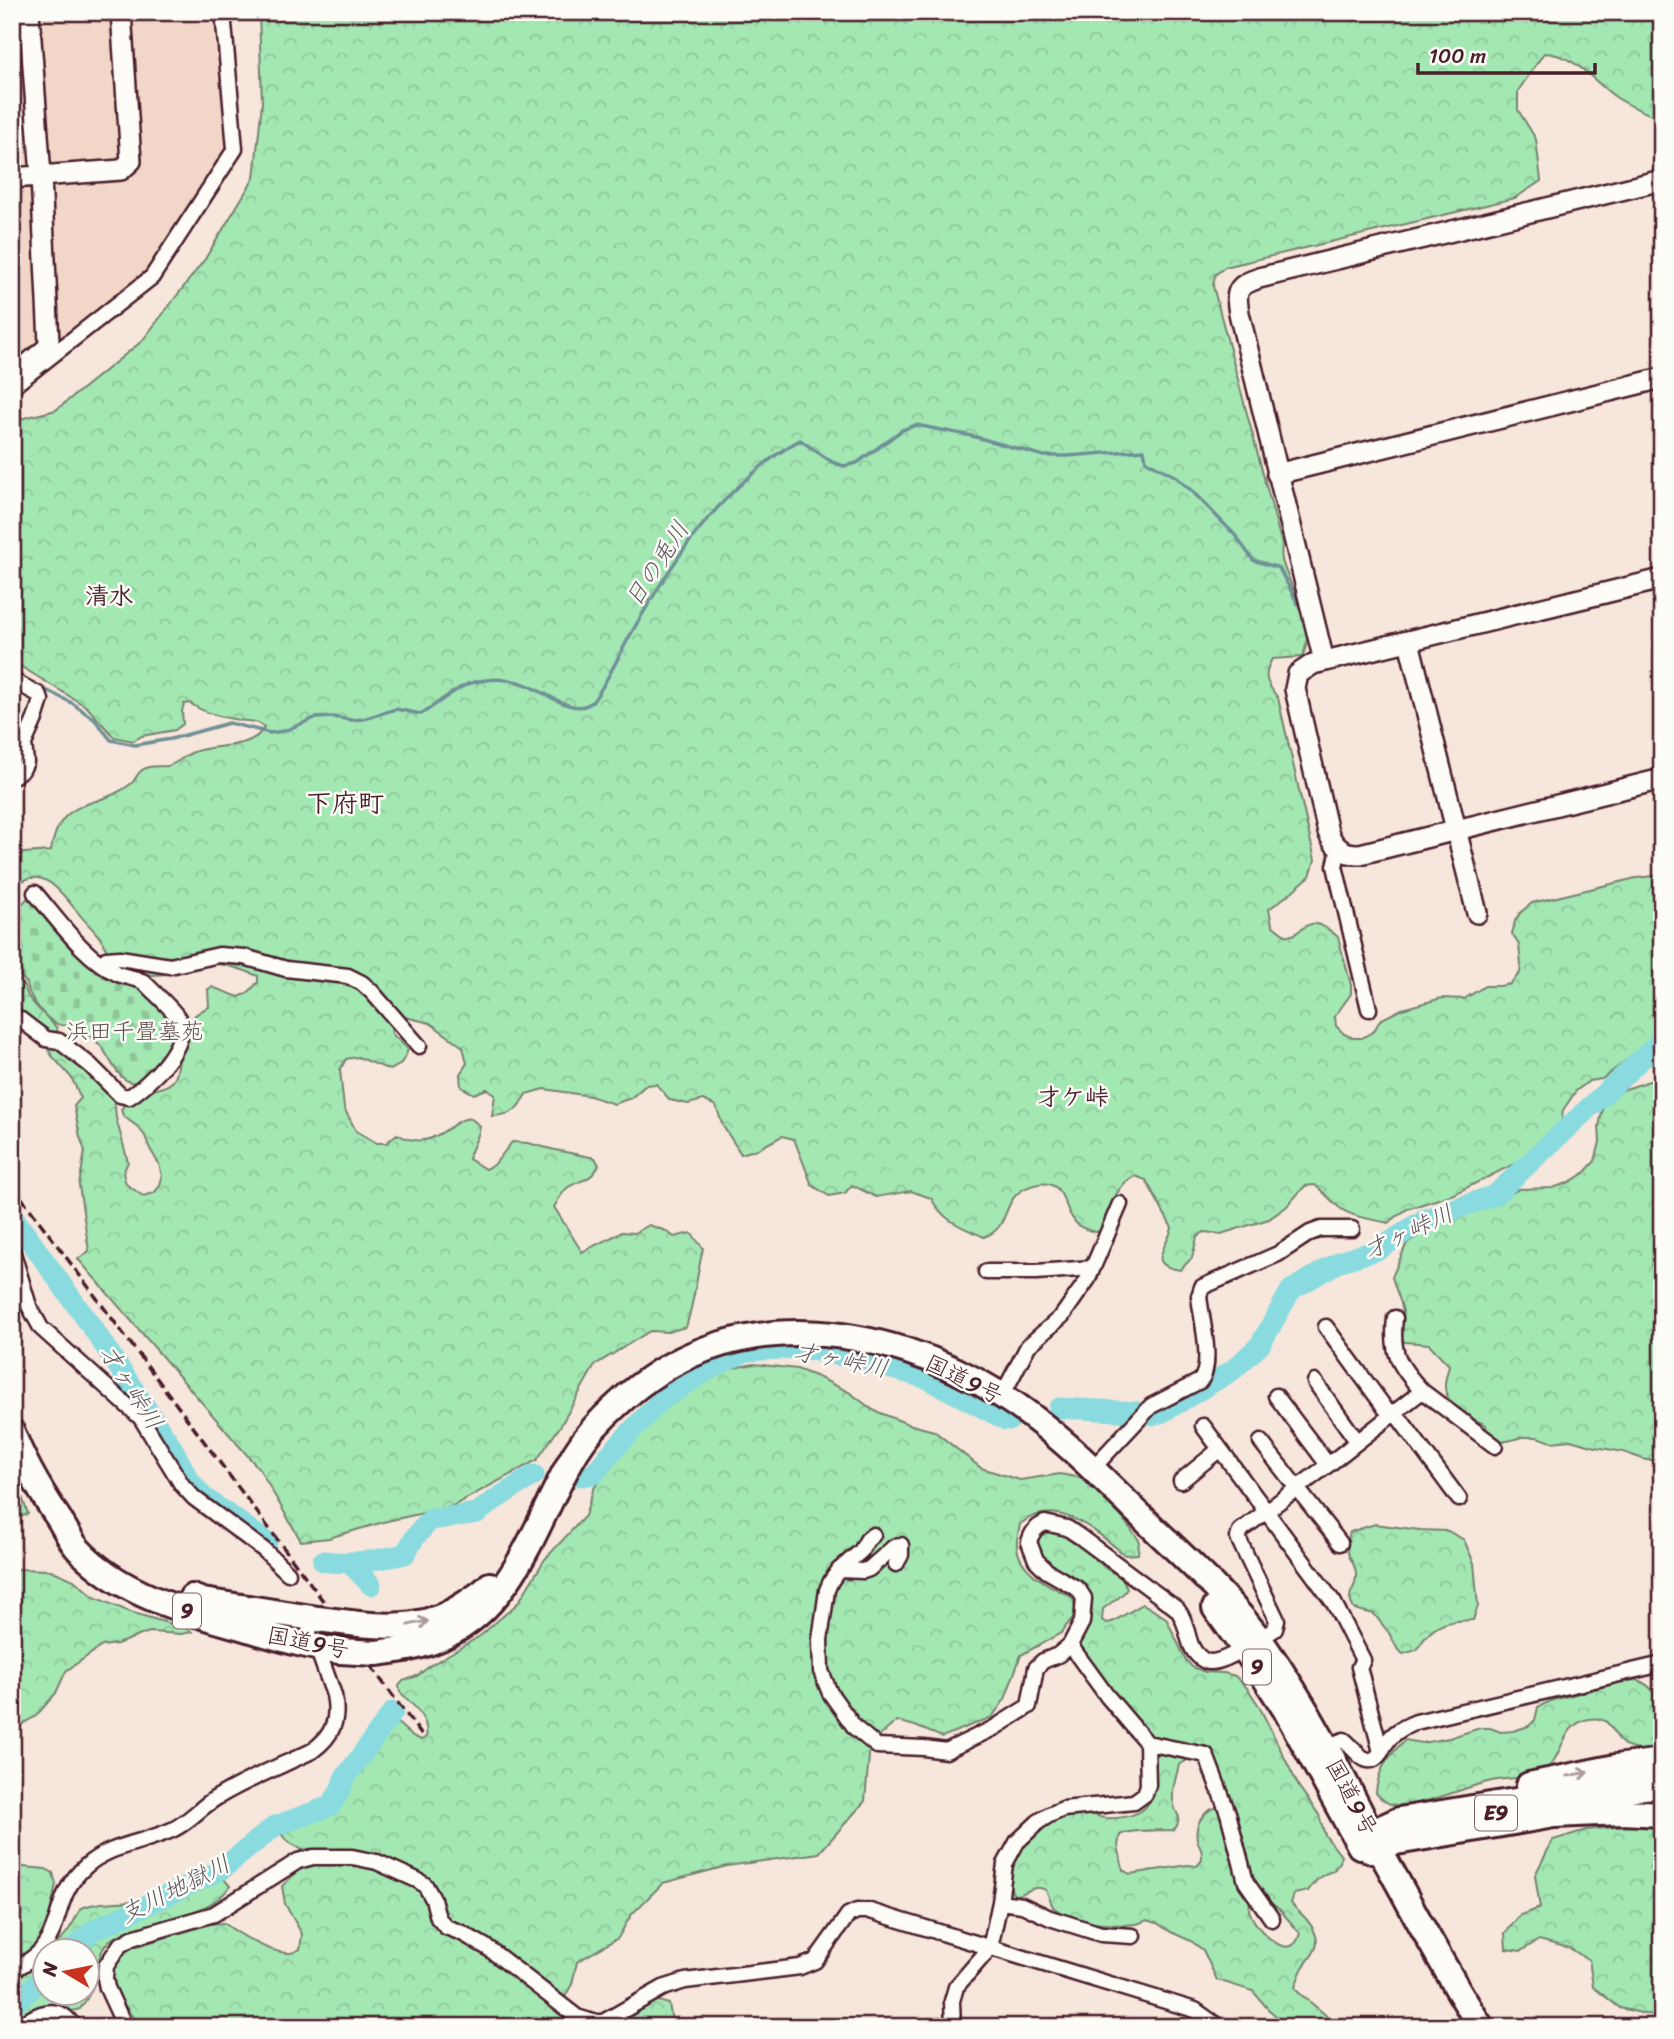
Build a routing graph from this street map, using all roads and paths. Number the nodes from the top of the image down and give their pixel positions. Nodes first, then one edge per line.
1 (29, 12) edge
2 (121, 12) edge
3 (223, 12) edge
4 (41, 176) junction
5 (12, 178) edge
6 (1662, 180) edge
7 (49, 342) joint
8 (12, 374) edge
9 (1662, 378) edge
10 (12, 387) edge
11 (1277, 474) junction
12 (1662, 579) edge
13 (1409, 642) junction
14 (1324, 661) junction
15 (12, 680) edge
16 (12, 777) edge
17 (1662, 779) edge
18 (1455, 830) junction
19 (1339, 849) junction
20 (35, 893) dead end
21 (1477, 913) dead end
22 (102, 964) junction
23 (1369, 1009) dead end
24 (12, 1017) edge
25 (419, 1046) dead end
26 (1120, 1204) dead end
27 (1352, 1229) dead end
28 (12, 1250) edge
29 (1093, 1268) junction
30 (986, 1272) dead end
31 (1395, 1318) dead end
32 (1326, 1326) dead end
33 (1315, 1382) dead end
34 (1422, 1391) junction
35 (1002, 1396) junction
36 (1276, 1396) dead end
37 (1392, 1413) junction
38 (1203, 1426) dead end
39 (12, 1432) edge
40 (1357, 1441) junction
41 (1261, 1442) dead end
42 (1495, 1446) dead end
43 (1220, 1449) junction
44 (1328, 1465) junction
45 (1092, 1469) junction
46 (1181, 1480) dead end
47 (1297, 1488) junction
48 (1459, 1499) dead end
49 (1266, 1511) junction
50 (62, 1522) junction
51 (535, 1531) junction
52 (873, 1535) dead end
53 (1340, 1544) dead end
54 (895, 1564) dead end
55 (839, 1570) junction
56 (288, 1573) dead end
57 (312, 1618) junction
58 (1252, 1644) junction
59 (1070, 1645) junction
60 (328, 1649) junction
61 (1662, 1664) edge
62 (1147, 1743) junction
63 (1325, 1747) junction
64 (1381, 1752) junction
65 (1662, 1761) edge
66 (1662, 1785) edge
67 (1620, 1788) junction
68 (1354, 1797) junction
69 (1662, 1814) edge
70 (1408, 1818) junction
71 (1458, 1832) junction
72 (1365, 1839) junction
73 (1406, 1896) junction
74 (1000, 1902) junction
75 (1272, 1919) dead end
76 (1133, 1936) dead end
77 (990, 1948) junction
78 (12, 1971) edge
79 (19, 2027) edge
80 (74, 2027) edge
81 (125, 2027) edge
82 (953, 2027) edge
83 (1219, 2027) edge
84 (1469, 2027) edge
85 (1481, 2027) edge

1 - 4 street
2 - 4 street
3 - 10 street
4 - 5 street
4 - 7 street
6 - 11 street
7 - 8 street
9 - 11 street
11 - 14 street
12 - 13 street
13 - 14 street
13 - 18 street
14 - 19 street
15 - 16 street
17 - 18 street
18 - 19 street
18 - 21 street
19 - 23 street
20 - 22 street
22 - 24 street
22 - 25 street
26 - 29 street
27 - 45 street
28 - 56 street
29 - 30 street
29 - 35 street
31 - 34 street
32 - 37 street
33 - 40 street
34 - 37 street
34 - 42 street
35 - 45 highway, 国道9号 / 9
35 - 51 highway, 国道9号 / 9
36 - 44 street
37 - 40 street
37 - 48 street
38 - 43 street
39 - 50 highway, 国道9号 / 9
40 - 44 street
41 - 47 street
43 - 46 street
43 - 49 street
44 - 47 street
45 - 58 highway, 国道9号 / 9
47 - 49 street
47 - 53 street
49 - 58 street
49 - 64 street
50 - 57 highway, 国道9号 / 9
50 - 60 highway, 国道9号 / 9
57 -> 51 highway, 国道9号 / 9, bridge
51 - 60 highway, 国道9号 / 9, bridge
52 - 55 street
54 - 55 street
55 - 59 street
57 - 60 street
58 - 59 street
58 - 63 highway, 国道9号 / 9
58 - 72 highway, 国道9号 / 9
59 - 62 street
60 - 78 street
61 - 64 street
62 - 74 street
62 - 75 street
63 - 64 street
63 - 68 highway, 国道9号 / 9
70 -> 65 highway
66 - 67 highway, E9
67 - 70 highway, E9
67 - 72 highway, E9
68 - 70 highway
68 - 72 highway, 国道9号 / 9
69 - 71 highway
70 - 72 highway
71 - 72 highway
71 - 73 highway
72 - 73 highway, 国道9号 / 9
72 - 84 highway, 国道9号 / 9
73 - 85 highway, 国道9号 / 9
74 - 76 street
74 - 77 street
77 - 81 street
77 - 82 street
77 - 83 street
79 - 80 street

